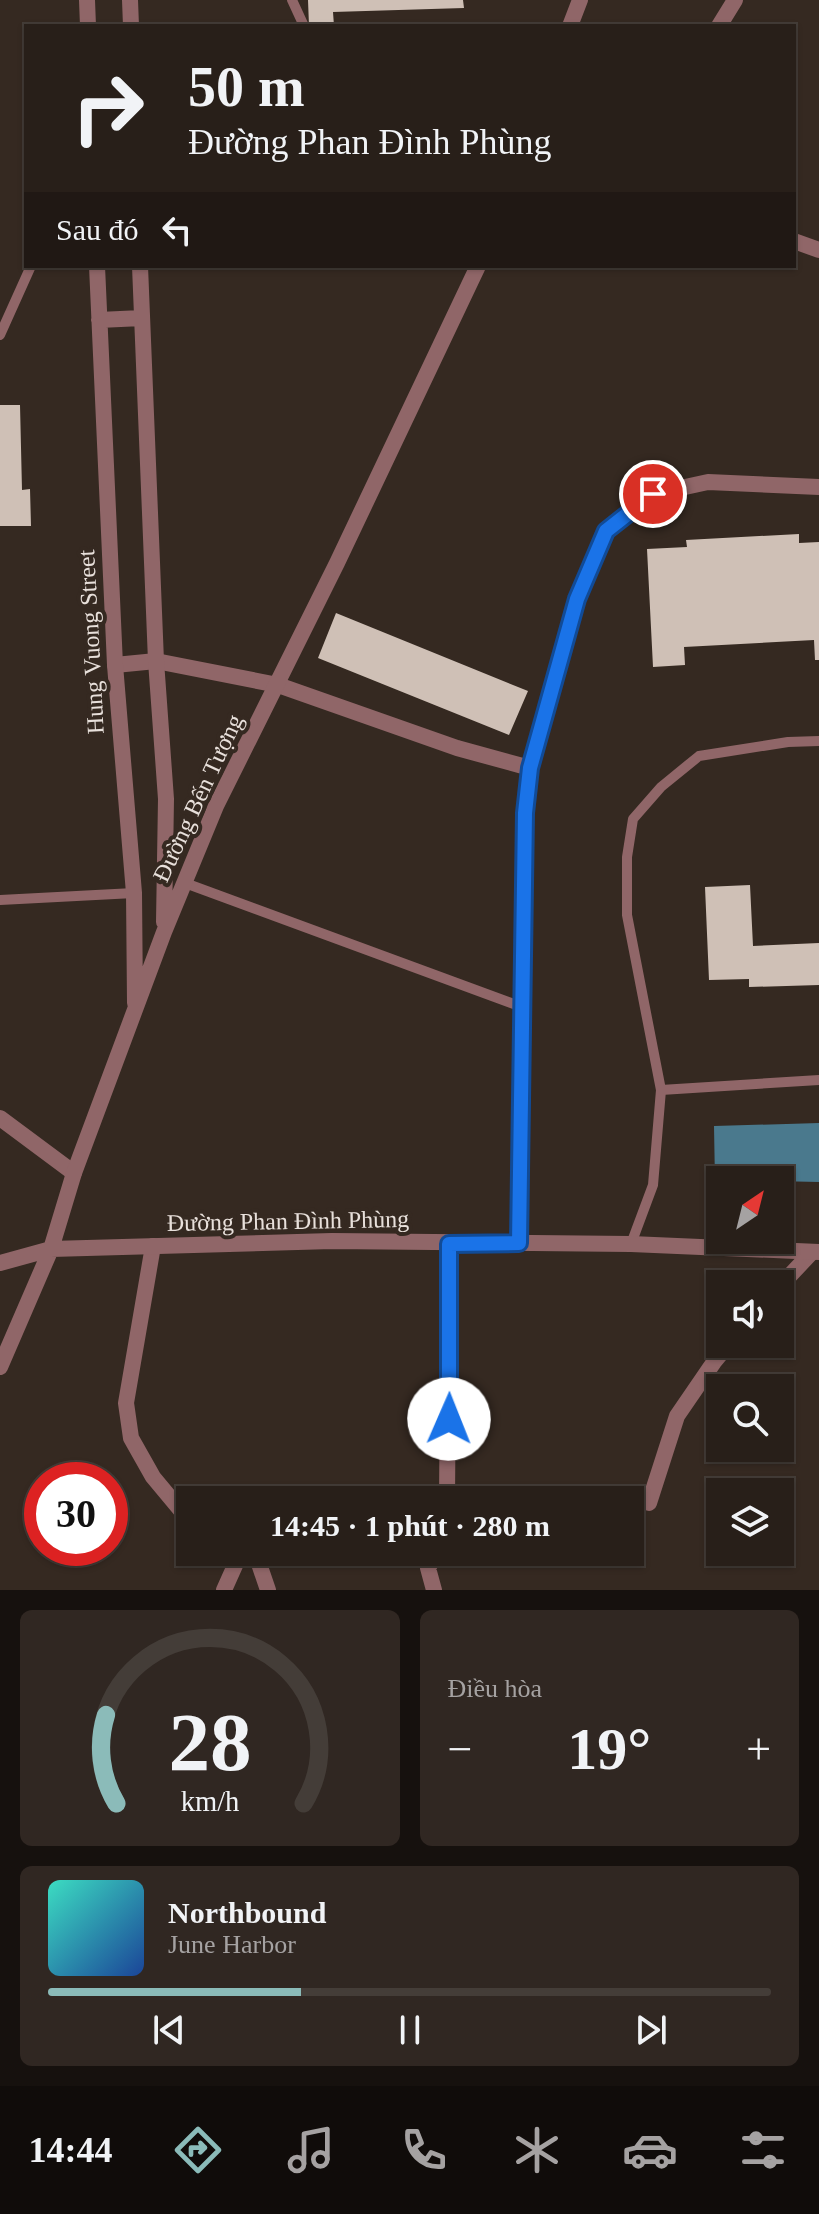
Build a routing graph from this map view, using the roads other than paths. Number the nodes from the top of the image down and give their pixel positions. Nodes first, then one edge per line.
1 (87, 0) edge
2 (130, 0) edge
3 (292, 0) edge
4 (580, 0) edge
5 (735, 0) edge
6 (88, 24) edge
7 (131, 24) edge
8 (303, 24) edge
9 (571, 24) edge
10 (720, 24) edge
11 (796, 242) edge
12 (819, 250) edge
13 (30, 268) edge
14 (97, 268) edge
15 (140, 268) edge
16 (477, 268) edge
17 (142, 318) junction
18 (99, 320) junction
19 (0, 335) edge
20 (819, 487) edge
21 (156, 661) junction
22 (115, 665) junction
23 (278, 685) junction
24 (819, 741) edge
25 (530, 768) junction
26 (185, 883) junction
27 (134, 893) junction
28 (0, 900) edge
29 (164, 932) junction
30 (522, 1007) junction
31 (135, 1015) junction
32 (819, 1080) edge
33 (661, 1090) junction
34 (0, 1118) edge
35 (74, 1173) junction
36 (519, 1243) junction
37 (449, 1244) junction
38 (631, 1244) junction
39 (153, 1246) junction
40 (51, 1249) junction
41 (816, 1252) edge
42 (0, 1263) edge
43 (794, 1273) edge
44 (717, 1358) edge
45 (0, 1367) edge
46 (447, 1486) edge
47 (649, 1503) dead end
48 (176, 1505) edge
49 (235, 1566) edge
50 (260, 1566) edge
51 (429, 1566) edge
52 (224, 1590) edge
53 (268, 1590) edge
54 (434, 1590) edge

1 - 6 street
2 - 7 street
3 - 8 lane
4 - 9 street
5 - 10 street
11 - 12 street
13 - 19 lane
14 - 18 street, Hung Vuong Street
15 - 17 street
16 - 23 street, Đường Bến Tượng
17 - 18 street
17 - 21 street
18 - 22 street, Hung Vuong Street
20 - 25 street
21 - 22 street
21 - 23 street
21 - 29 street
22 - 27 street, Hung Vuong Street
23 - 25 street
23 - 26 street, Đường Bến Tượng
24 - 33 lane
25 - 30 street
26 - 29 street, Đường Bến Tượng
26 - 30 lane
27 - 28 lane
27 - 31 street, Hung Vuong Street
29 - 31 street, Đường Bến Tượng
30 - 36 street
31 - 35 street, Đường Bến Tượng
32 - 33 lane
33 - 38 lane
34 - 35 street
35 - 40 street, Đường Bến Tượng
36 - 37 street, Đường Phan Đình Phùng
36 - 38 street, Đường Phan Đình Phùng
37 - 39 street, Đường Phan Đình Phùng
37 - 46 street
38 - 41 street, Đường Phan Đình Phùng
39 - 40 street, Đường Phan Đình Phùng
39 - 48 street
40 - 42 street, Đường Phan Đình Phùng
40 - 45 street, Đường Bến Tượng
41 - 43 street
44 - 47 street
49 - 52 street
50 - 53 street
51 - 54 street

